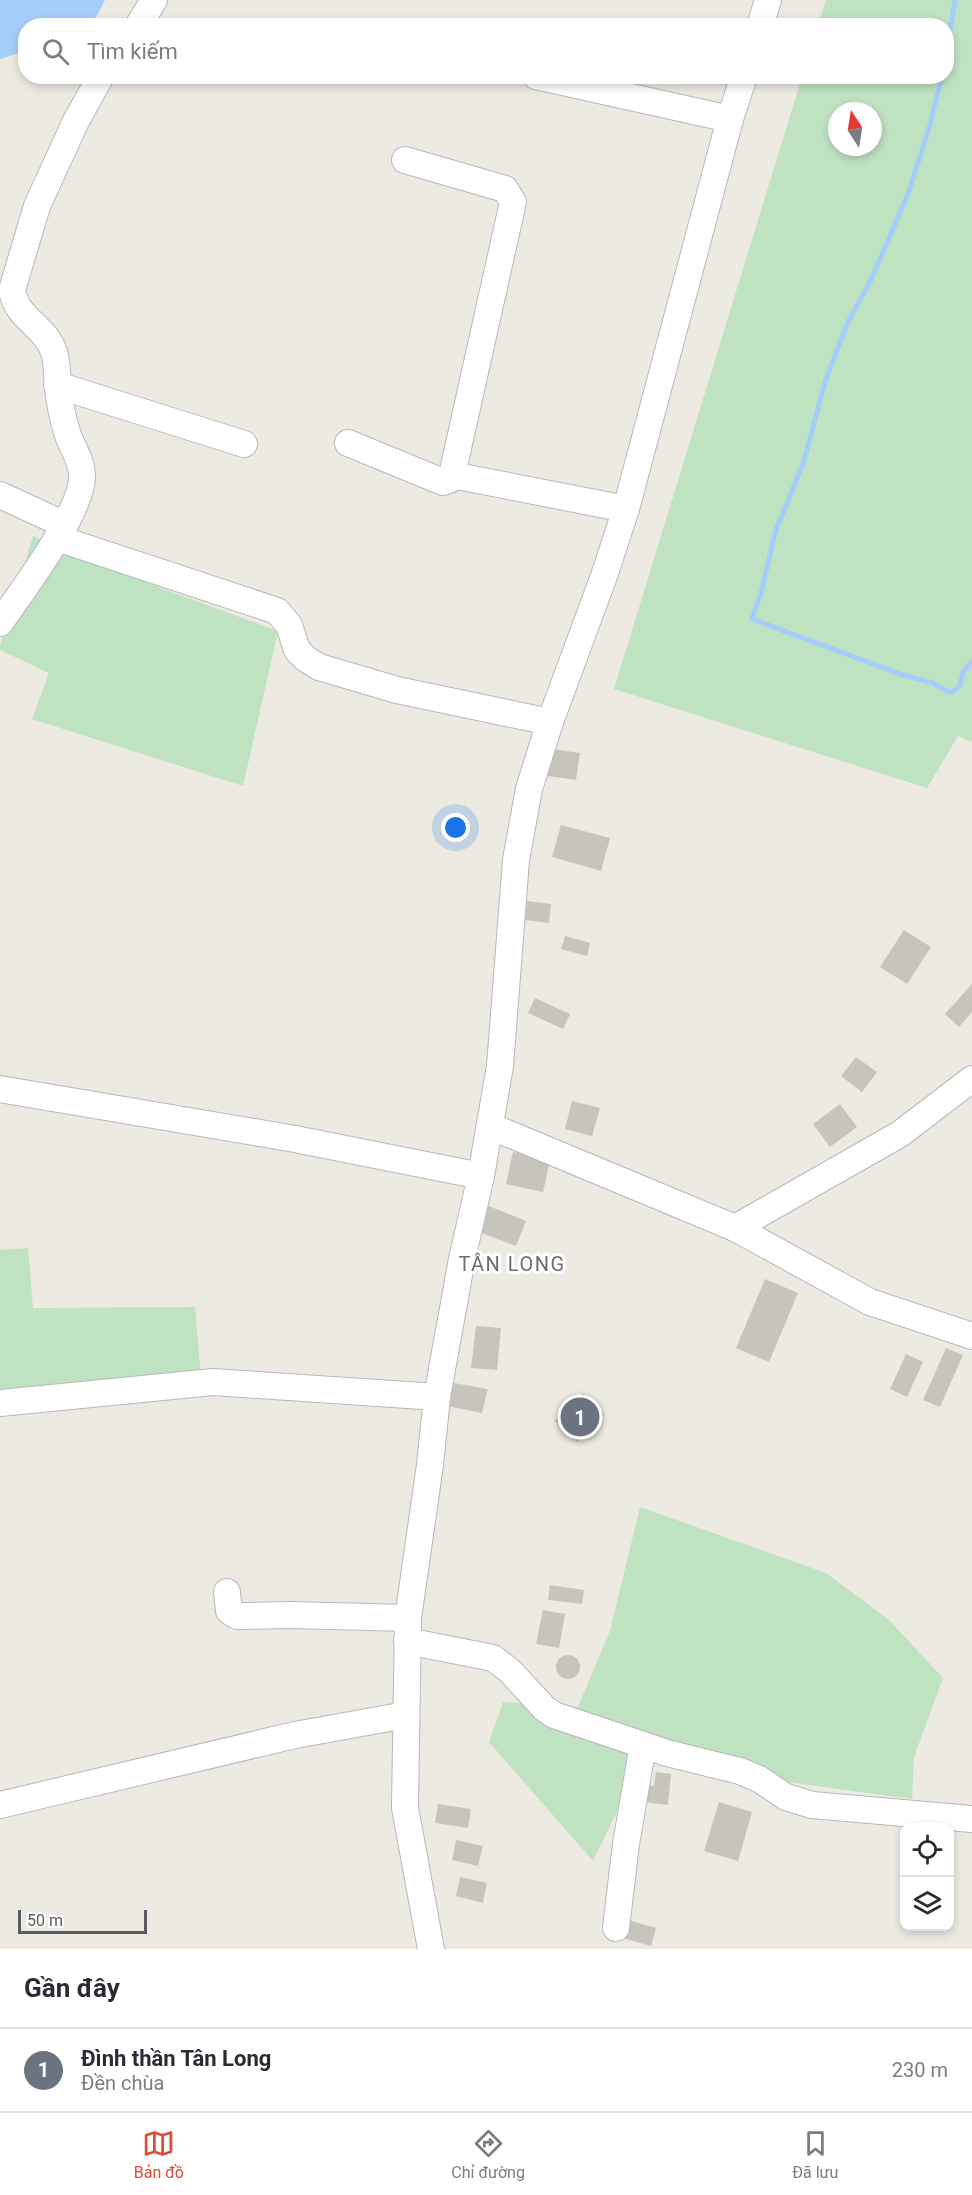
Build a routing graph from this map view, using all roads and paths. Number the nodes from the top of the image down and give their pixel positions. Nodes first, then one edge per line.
1 (154, 0) edge
2 (768, 0) edge
3 (143, 18) edge
4 (762, 18) edge
5 (97, 84) edge
6 (572, 84) edge
7 (741, 84) edge
8 (730, 119) junction
9 (405, 160) dead end
10 (57, 385) junction
11 (348, 443) dead end
12 (244, 444) dead end
13 (452, 475) junction
14 (0, 495) edge
15 (626, 509) junction
16 (61, 531) junction
17 (0, 623) edge
18 (550, 722) junction
19 (972, 1079) edge
20 (0, 1089) edge
21 (490, 1126) junction
22 (481, 1176) junction
23 (735, 1228) junction
24 (972, 1336) edge
25 (437, 1397) junction
26 (0, 1403) edge
27 (227, 1592) dead end
28 (408, 1629) junction
29 (406, 1715) junction
30 (643, 1745) junction
31 (0, 1805) edge
32 (972, 1819) edge
33 (616, 1928) dead end
34 (431, 1949) edge

1 - 3 street
2 - 4 street
5 - 10 street
6 - 8 street
7 - 8 street
8 - 15 street
9 - 13 street
10 - 12 street
10 - 16 street
11 - 13 street
13 - 15 street
14 - 16 street
15 - 18 street
16 - 17 street
16 - 18 street
18 - 21 street
19 - 23 street
20 - 22 street
21 - 22 street
21 - 23 street
22 - 25 street
23 - 24 street
25 - 26 street
25 - 28 street
27 - 28 street
28 - 29 street
28 - 30 street
29 - 31 street
29 - 34 street
30 - 32 street
30 - 33 street

